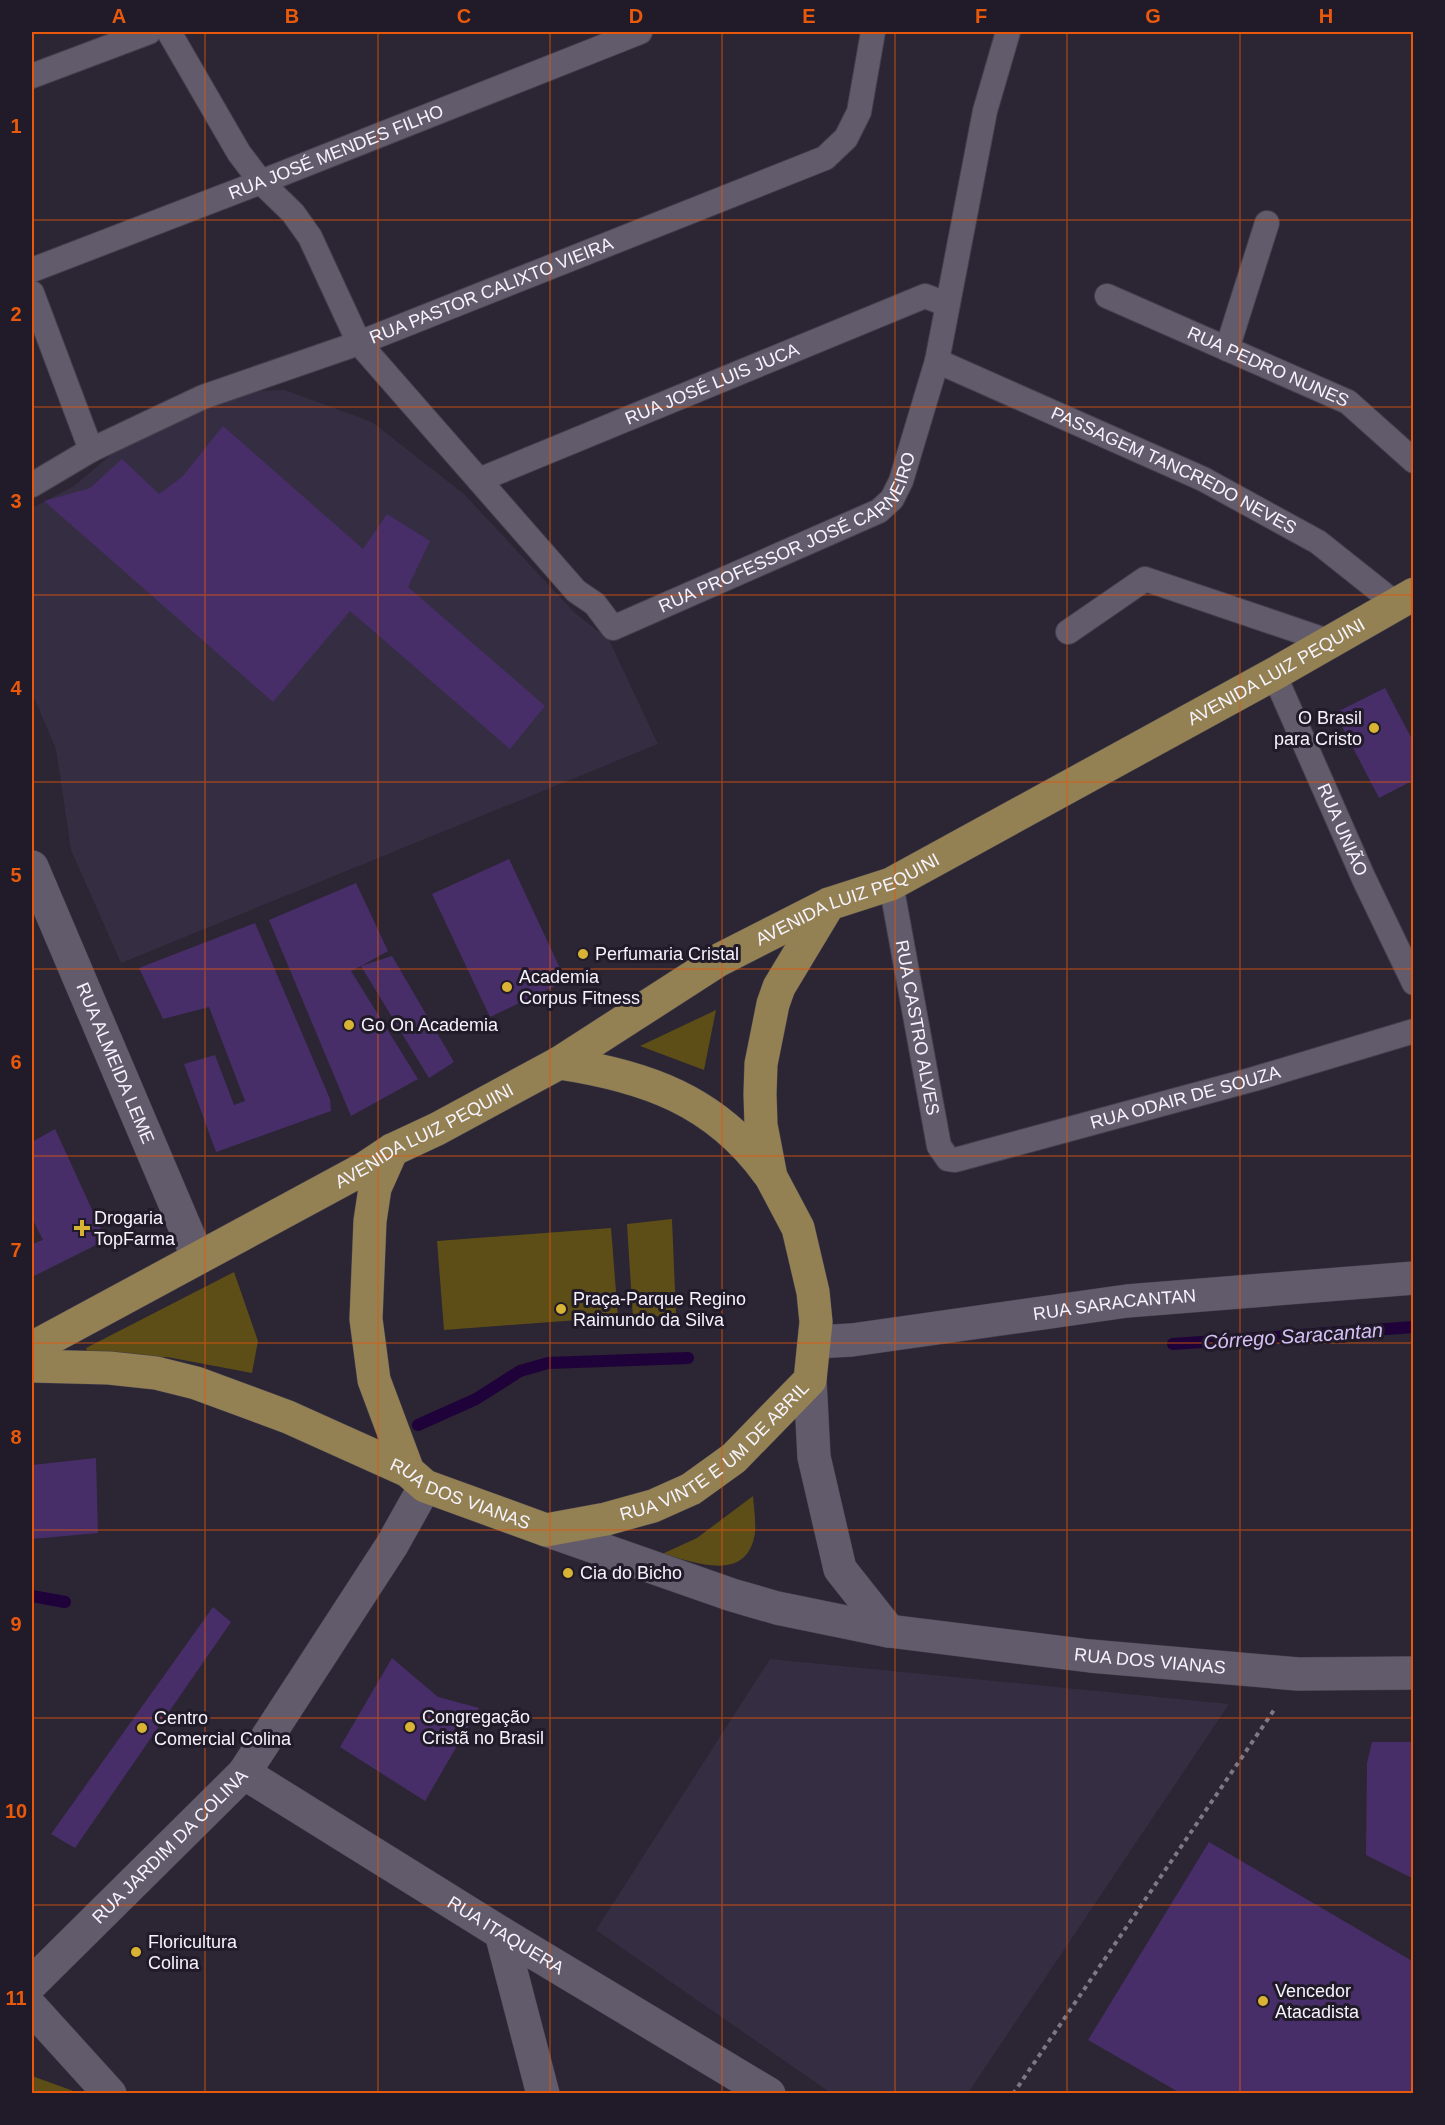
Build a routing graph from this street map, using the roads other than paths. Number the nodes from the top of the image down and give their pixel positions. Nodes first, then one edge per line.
1 (149, 32) edge
2 (169, 32) edge
3 (640, 32) edge
4 (873, 32) edge
5 (1008, 32) edge
6 (32, 76) edge
7 (261, 182) junction
8 (1267, 223) dead end
9 (32, 270) edge
10 (32, 293) edge
11 (1107, 296) dead end
12 (946, 303) junction
13 (359, 343) junction
14 (1227, 349) junction
15 (937, 361) junction
16 (91, 450) junction
17 (1413, 461) edge
18 (479, 480) junction
19 (32, 485) edge
20 (1405, 599) edge
21 (1068, 632) dead end
22 (1331, 642) junction
23 (1274, 674) junction
24 (32, 867) edge
25 (891, 884) junction
26 (829, 904) junction
27 (1413, 983) edge
28 (1413, 1031) edge
29 (559, 1063) junction
30 (392, 1149) junction
31 (955, 1160) joint
32 (771, 1177) junction
33 (198, 1258) junction
34 (1413, 1278) edge
35 (815, 1342) junction
36 (32, 1348) edge
37 (32, 1366) edge
38 (810, 1380) junction
39 (416, 1478) junction
40 (546, 1530) junction
41 (889, 1631) junction
42 (1413, 1673) edge
43 (244, 1773) junction
44 (501, 1933) junction
45 (32, 1983) edge
46 (32, 2008) edge
47 (110, 2094) edge
48 (543, 2094) edge
49 (769, 2094) edge

1 - 6 lane
2 - 7 lane, RUA PROFESSOR JOSÉ CARNEIRO
3 - 7 lane, RUA JOSÉ MENDES FILHO
4 - 13 lane, RUA PASTOR CALIXTO VIEIRA
5 - 12 lane, RUA PROFESSOR JOSÉ CARNEIRO
7 - 9 lane, RUA JOSÉ MENDES FILHO
7 - 13 lane, RUA PROFESSOR JOSÉ CARNEIRO
8 - 14 lane
10 - 16 lane
11 - 14 lane, RUA PEDRO NUNES
12 - 15 lane, RUA PROFESSOR JOSÉ CARNEIRO
12 - 18 lane, RUA JOSÉ LUIS JUCA
13 - 16 lane, RUA PASTOR CALIXTO VIEIRA
13 - 18 lane, RUA PROFESSOR JOSÉ CARNEIRO
14 - 17 lane, RUA PEDRO NUNES
15 - 18 lane, RUA PROFESSOR JOSÉ CARNEIRO
15 - 20 lane, PASSAGEM TANCREDO NEVES
16 - 19 lane, RUA PASTOR CALIXTO VIEIRA
20 - 22 main road, AVENIDA LUIZ PEQUINI
21 - 22 lane
22 - 23 main road, AVENIDA LUIZ PEQUINI
23 - 25 main road, AVENIDA LUIZ PEQUINI
23 - 27 lane, RUA UNIÃO
24 - 33 street, RUA ALMEIDA LEME
25 - 26 main road, AVENIDA LUIZ PEQUINI
25 - 31 lane, RUA CASTRO ALVES
26 - 29 main road, AVENIDA LUIZ PEQUINI
26 - 32 main road, RUA VINTE E UM DE ABRIL
28 - 31 lane, RUA ODAIR DE SOUZA
29 - 30 main road, AVENIDA LUIZ PEQUINI
29 - 32 main road
30 - 33 main road, AVENIDA LUIZ PEQUINI
30 - 39 main road
32 - 35 main road, RUA VINTE E UM DE ABRIL
33 - 36 main road, AVENIDA LUIZ PEQUINI
34 - 35 street, RUA SARACANTAN
35 - 38 main road, RUA VINTE E UM DE ABRIL
37 - 39 main road, RUA DOS VIANAS
38 - 40 main road, RUA VINTE E UM DE ABRIL
38 - 41 street
39 - 40 main road, RUA DOS VIANAS
39 - 43 street, RUA JARDIM DA COLINA
40 - 41 street, RUA DOS VIANAS
41 - 42 street, RUA DOS VIANAS
43 - 44 street, RUA ITAQUERA
43 - 45 street, RUA JARDIM DA COLINA
44 - 48 street
44 - 49 street, RUA ITAQUERA
46 - 47 street

